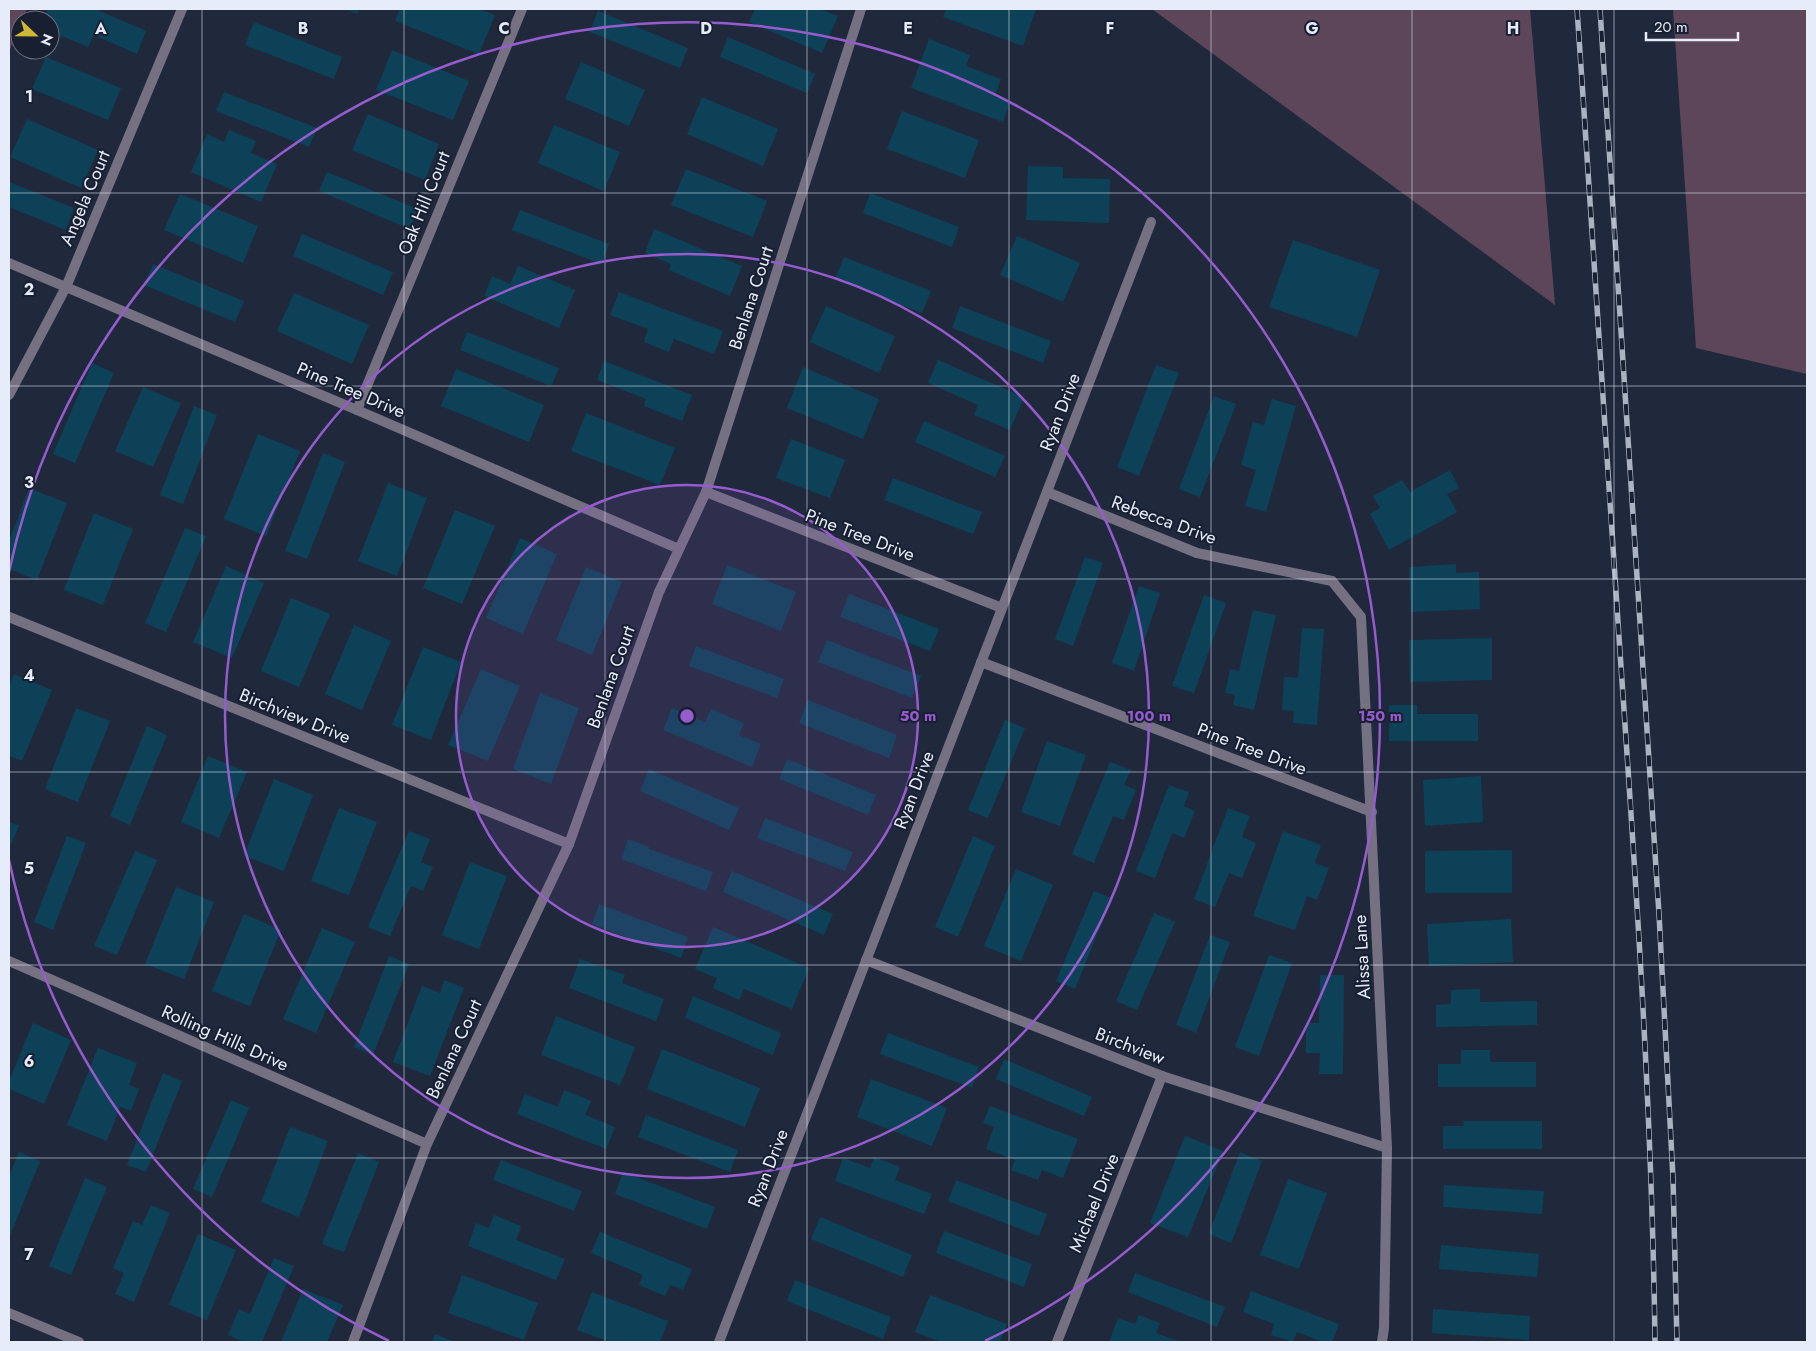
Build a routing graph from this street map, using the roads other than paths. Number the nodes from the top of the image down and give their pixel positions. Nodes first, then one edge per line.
1 (182, 9) edge
2 (522, 9) edge
3 (861, 9) edge
4 (1151, 222) dead end
5 (9, 263) edge
6 (66, 286) junction
7 (9, 395) edge
8 (357, 410) junction
9 (706, 492) junction
10 (1047, 492) junction
11 (679, 549) junction
12 (1332, 581) joint
13 (1002, 608) junction
14 (9, 617) edge
15 (981, 662) junction
16 (1372, 812) junction
17 (569, 844) junction
18 (866, 960) junction
19 (9, 961) edge
20 (1162, 1076) junction
21 (428, 1144) junction
22 (1387, 1148) junction
23 (9, 1313) edge
24 (79, 1342) edge
25 (353, 1342) edge
26 (719, 1342) edge
27 (1057, 1342) edge
28 (1382, 1342) edge

1 - 6 street, Angela Court
2 - 8 street, Oak Hill Court
3 - 9 street, Benlana Court
4 - 10 street, Ryan Drive
5 - 6 street, Pine Tree Drive
6 - 7 street, Angela Court
6 - 8 street, Pine Tree Drive
8 - 11 street, Pine Tree Drive
9 - 11 street, Benlana Court
9 - 13 street, Pine Tree Drive
10 - 12 street, Rebecca Drive
10 - 13 street, Ryan Drive
11 - 17 street, Benlana Court
12 - 16 street, Alissa Lane
13 - 15 street, Ryan Drive
14 - 17 street, Birchview Drive
15 - 16 street, Pine Tree Drive
15 - 18 street, Ryan Drive
16 - 22 street, Alissa Lane
17 - 21 street, Benlana Court
18 - 20 street, Birchview
18 - 26 street, Ryan Drive
19 - 21 street, Rolling Hills Drive
20 - 22 street, Birchview
20 - 27 street, Michael Drive
21 - 25 street, Benlana Court
22 - 28 street, Alissa Lane
23 - 24 street

